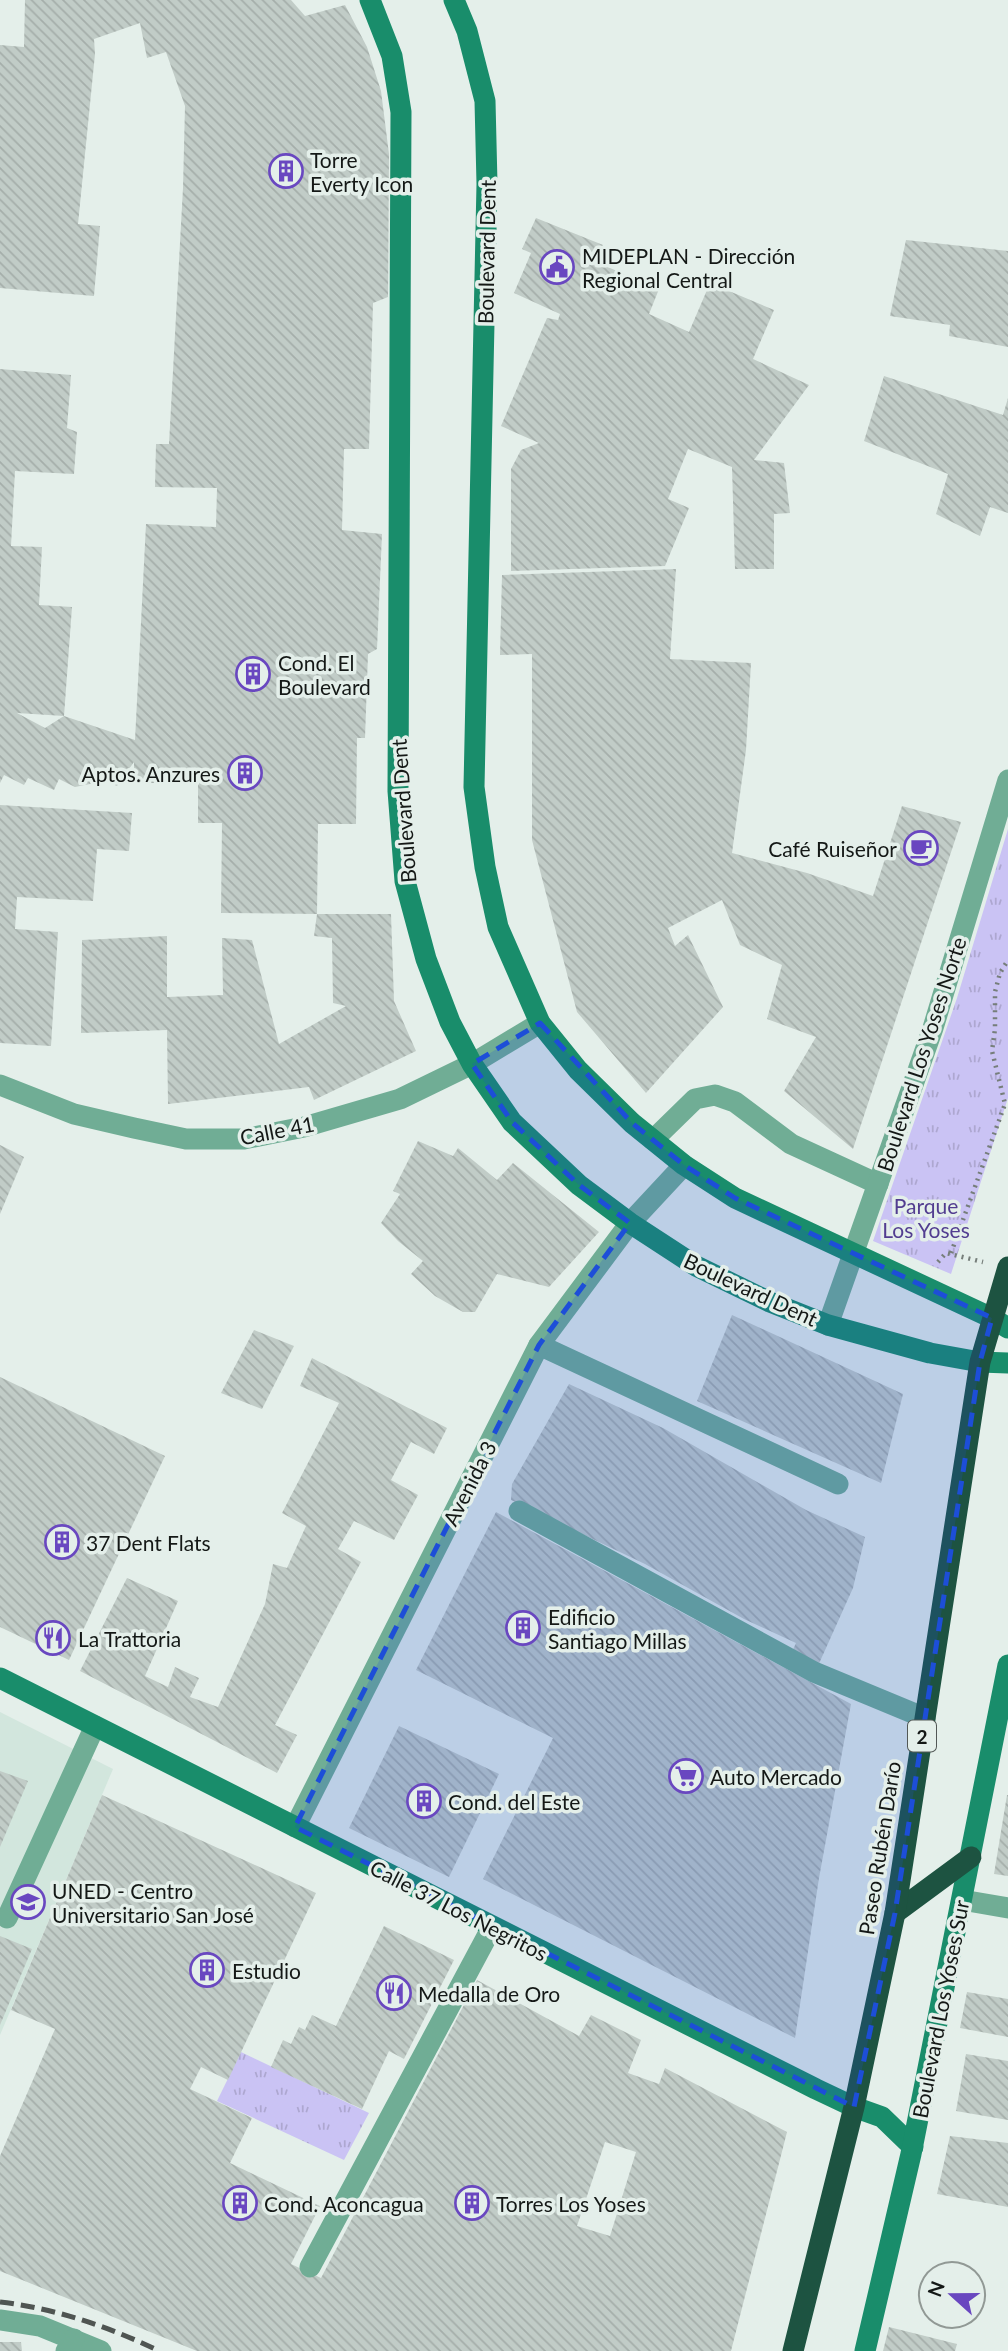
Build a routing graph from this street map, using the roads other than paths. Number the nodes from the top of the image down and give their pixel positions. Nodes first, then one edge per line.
1 (370, 0) edge
2 (454, 0) edge
3 (1008, 780) edge
4 (540, 1023) junction
5 (472, 1064) junction
6 (0, 1085) edge
7 (653, 1140) junction
8 (684, 1165) junction
9 (878, 1184) junction
10 (630, 1223) junction
11 (854, 1252) junction
12 (1008, 1268) edge
13 (1000, 1323) edge
14 (828, 1325) junction
15 (539, 1345) junction
16 (980, 1362) junction
17 (1008, 1363) edge
18 (838, 1484) dead end
19 (519, 1511) dead end
20 (1008, 1665) edge
21 (0, 1678) edge
22 (925, 1718) junction
23 (95, 1726) junction
24 (295, 1827) junction
25 (971, 1857) junction
26 (962, 1900) junction
27 (1008, 1908) edge
28 (895, 1913) junction
29 (8, 1918) dead end
30 (492, 1927) junction
31 (854, 2107) junction
32 (913, 2147) junction
33 (310, 2267) dead end
34 (0, 2320) edge
35 (70, 2345) edge
36 (101, 2351) edge
37 (793, 2351) edge
38 (866, 2351) edge

1 - 5 street, Boulevard Dent
2 - 4 street, Boulevard Dent
3 - 9 street, Boulevard Los Yoses Norte
4 - 5 street, Calle 41
4 - 7 street, Boulevard Dent
5 - 6 street, Calle 41
5 - 10 street, Boulevard Dent
7 - 8 street, Boulevard Dent
7 - 9 street
8 - 10 street, Avenida 3
8 - 11 street, Boulevard Dent
9 - 11 street, Boulevard Los Yoses Norte
10 - 14 street, Boulevard Dent
10 - 15 street, Avenida 3
11 - 13 street, Boulevard Dent
11 - 14 street, Boulevard Los Yoses Norte
12 - 13 highway, Paseo Rubén Darío / 2
13 - 16 highway, Paseo Rubén Darío / 2
14 - 16 street, Boulevard Dent
15 - 18 street
15 - 24 street, Avenida 3
16 - 17 street, Boulevard Dent
16 - 22 highway, Paseo Rubén Darío / 2
19 - 22 street
20 - 25 street, Boulevard Los Yoses Sur
21 - 23 street, Calle 37 Los Negritos
22 - 28 highway, Paseo Rubén Darío / 2
23 - 24 street, Calle 37 Los Negritos
23 - 29 street
24 - 30 street, Calle 37 Los Negritos
25 - 26 street, Boulevard Los Yoses Sur
25 - 28 highway
26 - 27 street
26 - 32 street, Boulevard Los Yoses Sur
28 - 31 highway, Paseo Rubén Darío / 2
30 - 31 street, Calle 37 Los Negritos
30 - 33 street
31 - 32 street, Calle 37 Los Negritos
31 - 37 highway, Paseo Rubén Darío / 2
32 - 38 street, Boulevard Los Yoses Sur
34 - 35 street
35 - 36 street

